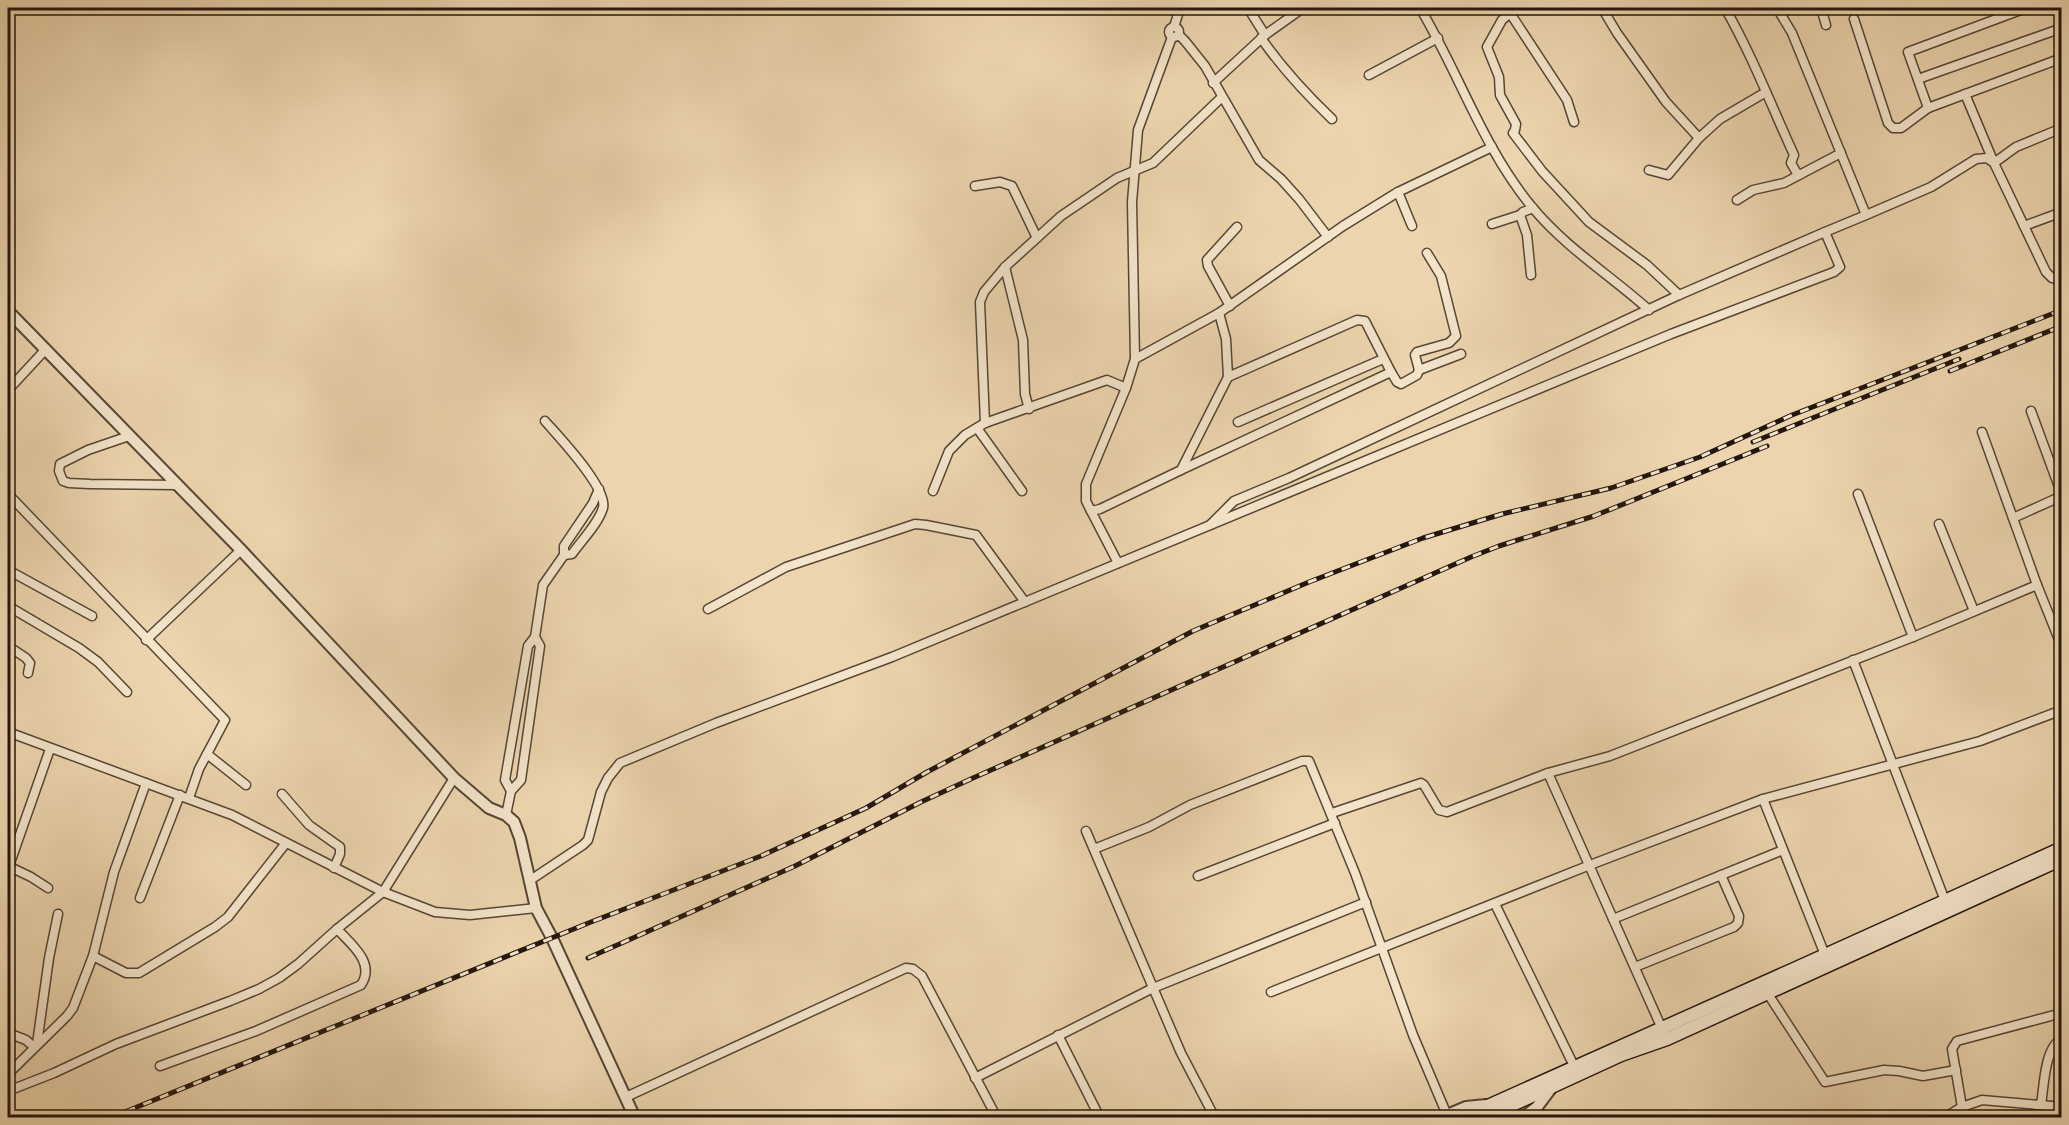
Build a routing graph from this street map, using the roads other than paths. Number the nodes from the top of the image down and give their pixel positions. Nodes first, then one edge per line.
1 (1180, 8) edge
2 (1248, 8) edge
3 (1303, 8) edge
4 (1420, 8) edge
5 (1518, 8) edge
6 (1602, 8) edge
7 (1725, 8) edge
8 (1777, 8) edge
9 (1821, 8) edge
10 (2026, 8) edge
11 (1508, 10) edge
12 (1854, 19) dead end
13 (1826, 25) dead end
14 (2061, 28) edge
15 (1175, 33) junction
16 (1263, 37) junction
17 (1438, 38) junction
18 (2061, 58) edge
19 (1369, 75) dead end
20 (1918, 79) junction
21 (1213, 83) junction
22 (1766, 92) junction
23 (1965, 94) junction
24 (1222, 97) junction
25 (1928, 108) junction
26 (1332, 119) dead end
27 (1574, 122) dead end
28 (2061, 128) edge
29 (1699, 138) junction
30 (1492, 147) junction
31 (1841, 153) junction
32 (1994, 163) junction
33 (1649, 170) dead end
34 (1135, 171) junction
35 (1798, 175) junction
36 (975, 186) dead end
37 (1398, 192) junction
38 (1737, 200) dead end
39 (1533, 208) junction
40 (2061, 212) edge
41 (1520, 215) junction
42 (1866, 215) junction
43 (1492, 224) dead end
44 (1412, 226) dead end
45 (2024, 226) junction
46 (1238, 227) dead end
47 (1825, 232) junction
48 (1328, 237) junction
49 (1037, 238) junction
50 (1427, 253) dead end
51 (1005, 267) junction
52 (1532, 275) dead end
53 (2061, 281) edge
54 (1679, 295) junction
55 (1230, 306) junction
56 (1649, 310) junction
57 (8, 311) edge
58 (1220, 313) junction
59 (46, 349) junction
60 (1461, 354) dead end
61 (1135, 359) junction
62 (1383, 359) junction
63 (1419, 369) junction
64 (1391, 372) junction
65 (1228, 377) junction
66 (1126, 388) junction
67 (8, 390) edge
68 (1029, 409) junction
69 (2031, 411) dead end
70 (545, 421) dead end
71 (1238, 422) dead end
72 (981, 425) junction
73 (1982, 432) dead end
74 (129, 436) junction
75 (1181, 470) junction
76 (176, 485) junction
77 (933, 491) dead end
78 (1022, 491) dead end
79 (8, 494) edge
80 (1858, 494) dead end
81 (2061, 496) edge
82 (1091, 511) junction
83 (2013, 518) junction
84 (1939, 524) dead end
85 (1209, 525) junction
86 (241, 550) junction
87 (1118, 563) junction
88 (8, 570) edge
89 (2037, 585) junction
90 (1024, 602) junction
91 (8, 606) edge
92 (708, 609) dead end
93 (1974, 611) junction
94 (92, 616) dead end
95 (1913, 637) junction
96 (535, 638) junction
97 (146, 640) junction
98 (8, 646) edge
99 (2061, 647) edge
100 (1853, 660) junction
101 (28, 673) dead end
102 (127, 692) dead end
103 (2061, 710) edge
104 (8, 732) edge
105 (50, 749) junction
106 (207, 754) junction
107 (1892, 764) junction
108 (1548, 773) junction
109 (454, 778) junction
110 (146, 783) junction
111 (246, 785) dead end
112 (511, 791) junction
113 (282, 794) dead end
114 (185, 796) junction
115 (1763, 799) junction
116 (1332, 813) junction
117 (506, 815) junction
118 (1335, 823) junction
119 (1086, 831) dead end
120 (286, 843) junction
121 (2061, 848) edge
122 (1094, 849) junction
123 (1783, 850) junction
124 (2061, 859) edge
125 (1590, 865) junction
126 (8, 866) edge
127 (334, 868) junction
128 (1721, 875) junction
129 (1198, 876) dead end
130 (529, 881) junction
131 (48, 888) dead end
132 (383, 892) junction
133 (140, 898) dead end
134 (1366, 902) junction
135 (1495, 904) junction
136 (1947, 906) junction
137 (536, 908) junction
138 (58, 914) dead end
139 (1613, 919) junction
140 (337, 929) junction
141 (1382, 949) junction
142 (1825, 955) junction
143 (93, 956) junction
144 (1635, 967) junction
145 (1153, 988) junction
146 (1271, 992) dead end
147 (1768, 994) junction
148 (2061, 1013) edge
149 (8, 1033) edge
150 (1664, 1034) junction
151 (1058, 1035) junction
152 (2061, 1039) edge
153 (35, 1046) junction
154 (160, 1066) dead end
155 (1574, 1066) junction
156 (1956, 1070) junction
157 (8, 1074) edge
158 (975, 1078) junction
159 (1552, 1086) junction
160 (8, 1091) edge
161 (626, 1097) junction
162 (1490, 1104) junction
163 (2046, 1106) junction
164 (1962, 1107) junction
165 (2061, 1107) edge
166 (1444, 1116) edge
167 (635, 1118) edge
168 (997, 1118) edge
169 (1100, 1118) edge
170 (1215, 1118) edge
171 (1461, 1118) edge
172 (1484, 1118) edge
173 (1523, 1118) edge
174 (1944, 1118) edge
175 (1958, 1118) edge
176 (2047, 1118) edge

1 - 15 street
2 - 16 street
3 - 16 street
4 - 17 street
5 - 11 street
6 - 29 street
7 - 22 street
8 - 31 street
9 - 13 street
10 - 20 street
11 - 27 street
11 - 54 street
12 - 25 street
14 - 20 street
15 - 21 street
15 - 34 street
16 - 21 street
16 - 26 street
17 - 19 street
17 - 30 street
18 - 23 street
20 - 25 street
21 - 24 street
22 - 29 street
22 - 35 street
23 - 25 street
23 - 32 street
24 - 34 street
24 - 48 street
28 - 32 street
29 - 33 street
30 - 37 street
30 - 39 street
31 - 35 street
31 - 42 street
32 - 42 street
32 - 45 street
34 - 49 street
34 - 61 street
35 - 38 street
36 - 49 street
37 - 44 street
37 - 48 street
39 - 41 street
39 - 56 street
40 - 45 street
41 - 43 street
41 - 52 street
42 - 47 street
45 - 53 street
46 - 55 street
47 - 54 street
47 - 85 street
48 - 55 street
49 - 51 street
50 - 63 street
51 - 68 street
51 - 72 street
54 - 56 street
55 - 58 street
56 - 85 street
57 - 59 street
58 - 61 street
58 - 65 street
59 - 67 street
59 - 74 street
60 - 63 street
61 - 66 street
62 - 64 street
62 - 65 street
62 - 71 street
63 - 64 street
64 - 75 street
65 - 75 street
66 - 68 street
66 - 82 street
68 - 72 street
69 - 81 street
70 - 96 street
72 - 77 street
72 - 78 street
73 - 83 street
74 - 76 street
74 - 76 street
75 - 82 street
76 - 86 street
79 - 97 street
80 - 95 street
81 - 83 street
82 - 87 street
83 - 89 street
84 - 93 street
85 - 87 street
86 - 97 street
86 - 109 street
87 - 90 street
88 - 94 street
89 - 93 street
89 - 99 street
90 - 92 street
90 - 130 street
91 - 102 street
93 - 95 street
95 - 100 street
96 - 112 street
96 - 112 street
97 - 106 street
98 - 101 street
100 - 107 street
100 - 108 street
103 - 107 street
104 - 105 street
105 - 110 street
105 - 126 street
106 - 111 street
106 - 114 street
107 - 115 street
107 - 136 street
108 - 116 street
108 - 125 street
109 - 117 street
109 - 132 street
110 - 114 street
110 - 143 street
112 - 117 street
113 - 127 street
114 - 120 street
114 - 133 street
115 - 123 street
115 - 125 street
116 - 118 street
116 - 122 street
117 - 130 street
118 - 129 street
118 - 134 street
119 - 122 street
120 - 127 street
120 - 143 street
121 - 136 main road
122 - 145 street
123 - 128 street
123 - 142 street
124 - 136 main road
125 - 135 street
125 - 139 street
126 - 131 street
127 - 132 street
128 - 139 street
128 - 144 street
130 - 137 street
132 - 137 street
132 - 140 street
134 - 141 street
134 - 145 street
135 - 141 street
135 - 155 street
136 - 142 main road
136 - 147 main road
137 - 161 street
138 - 153 street
139 - 144 street
140 - 154 street
140 - 160 street
141 - 146 street
141 - 166 street
142 - 150 main road
143 - 153 street
144 - 150 street
145 - 151 street
145 - 170 street
147 - 150 main road
147 - 156 street
148 - 156 street
149 - 153 street
150 - 155 main road
150 - 159 main road
151 - 158 street
151 - 169 street
152 - 163 street
153 - 157 street
155 - 162 main road
156 - 164 street
158 - 161 street
158 - 168 street
159 - 172 main road
159 - 173 street
161 - 167 street
162 - 166 street
162 - 171 main road
163 - 164 street
163 - 165 street
163 - 176 street
164 - 174 street
164 - 175 street

